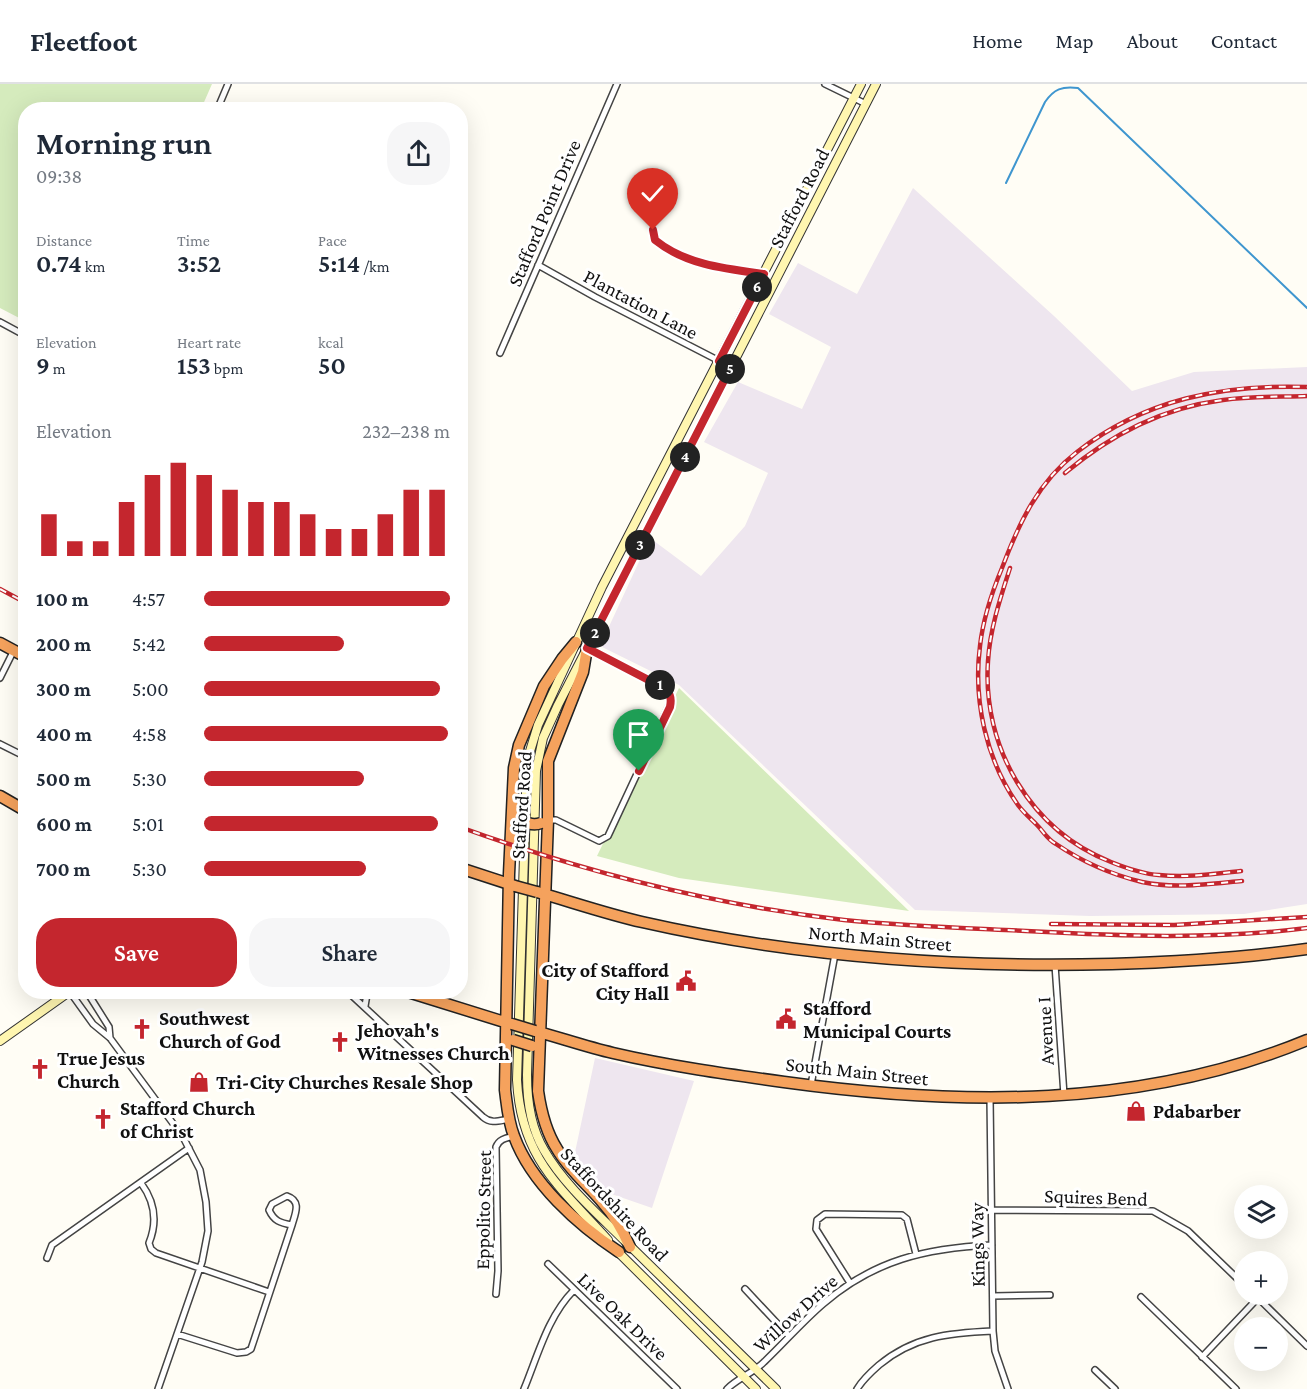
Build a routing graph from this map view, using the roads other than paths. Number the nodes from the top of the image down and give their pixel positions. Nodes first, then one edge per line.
1 (228, 84) edge
2 (617, 84) edge
3 (825, 84) edge
4 (861, 84) edge
5 (876, 84) edge
6 (854, 98) junction
7 (220, 102) edge
8 (866, 104) junction
9 (653, 230) dead end
10 (538, 265) junction
11 (764, 274) junction
12 (0, 322) edge
13 (18, 332) edge
14 (500, 353) dead end
15 (719, 361) junction
16 (731, 367) junction
17 (576, 642) junction
18 (0, 643) edge
19 (587, 648) junction
20 (14, 650) junction
21 (18, 652) edge
22 (0, 678) edge
23 (0, 744) edge
24 (18, 753) edge
25 (0, 796) edge
26 (18, 806) edge
27 (515, 815) junction
28 (544, 822) junction
29 (468, 871) edge
30 (512, 885) junction
31 (541, 893) junction
32 (1307, 949) edge
33 (835, 954) junction
34 (520, 958) joint
35 (530, 960) joint
36 (1055, 965) junction
37 (60, 999) edge
38 (75, 999) edge
39 (92, 999) edge
40 (356, 999) edge
41 (366, 999) edge
42 (431, 999) edge
43 (365, 1006) junction
44 (509, 1023) junction
45 (538, 1032) junction
46 (110, 1038) junction
47 (1307, 1040) edge
48 (0, 1041) edge
49 (509, 1042) junction
50 (535, 1050) junction
51 (811, 1086) junction
52 (1064, 1096) junction
53 (990, 1098) junction
54 (509, 1119) junction
55 (514, 1136) junction
56 (189, 1148) junction
57 (141, 1183) junction
58 (991, 1210) junction
59 (292, 1225) junction
60 (992, 1245) junction
61 (630, 1247) junction
62 (619, 1252) junction
63 (916, 1254) junction
64 (47, 1258) dead end
65 (548, 1264) dead end
66 (200, 1267) junction
67 (1234, 1275) edge
68 (850, 1283) junction
69 (745, 1289) dead end
70 (574, 1290) junction
71 (269, 1292) junction
72 (496, 1294) dead end
73 (1050, 1294) dead end
74 (993, 1296) junction
75 (1141, 1297) dead end
76 (1248, 1305) edge
77 (1265, 1305) edge
78 (993, 1331) junction
79 (177, 1334) junction
80 (789, 1336) junction
81 (1307, 1346) edge
82 (1202, 1357) junction
83 (756, 1369) junction
84 (1095, 1370) dead end
85 (743, 1376) junction
86 (158, 1389) edge
87 (524, 1389) edge
88 (676, 1389) edge
89 (727, 1389) edge
90 (756, 1389) edge
91 (776, 1389) edge
92 (857, 1389) edge
93 (1008, 1389) edge
94 (1115, 1389) edge
95 (1236, 1389) edge

1 - 7 street
2 - 10 street, Stafford Point Drive
3 - 6 street
4 - 6 main road, Stafford Road
5 - 8 main road, Stafford Road
6 - 8 street
6 - 11 main road, Stafford Road
8 - 16 main road, Stafford Road
9 - 11 street
10 - 14 street, Stafford Point Drive
10 - 15 street, Plantation Lane
11 - 15 main road, Stafford Road
12 - 13 street
15 - 16 street, Plantation Lane
15 - 17 main road, Stafford Road
16 - 19 main road, Stafford Road
17 - 27 highway
17 - 34 main road, Stafford Road
18 - 20 highway
19 - 28 highway
19 - 28 street
19 - 35 main road, Stafford Road
20 - 21 highway
20 - 22 street
23 - 24 street
25 - 26 highway
27 - 28 highway, bridge
27 - 30 highway
28 - 31 highway
29 - 30 highway, North Main Street
30 - 31 highway, North Main Street, bridge
30 - 44 highway
31 - 33 highway, North Main Street
31 - 45 highway
32 - 36 highway, North Main Street
33 - 36 highway, North Main Street
33 - 51 street
34 - 62 main road, Staffordshire Road
35 - 61 main road, Staffordshire Road
36 - 52 street, Avenue I
37 - 48 main road
38 - 46 street
39 - 46 street
40 - 43 street
41 - 43 street
42 - 44 highway, South Main Street
43 - 54 street
44 - 45 highway, South Main Street, bridge
44 - 49 highway
45 - 50 highway
45 - 51 highway, South Main Street
46 - 56 street
47 - 52 highway, South Main Street
49 - 50 highway, bridge
49 - 54 highway
50 - 61 highway
51 - 53 highway, South Main Street
52 - 53 highway, South Main Street
53 - 58 street, Kings Way
54 - 55 highway
55 - 62 highway
55 - 72 street, Eppolito Street
56 - 57 street
56 - 66 street
57 - 64 street
57 - 66 street
58 - 60 street, Kings Way
58 - 67 street, Squires Bend
59 - 59 street
59 - 71 street
60 - 63 street, Willow Drive
60 - 74 street, Kings Way
61 - 83 main road, Staffordshire Road
62 - 85 main road, Staffordshire Road
63 - 68 street, Willow Drive
63 - 68 street
65 - 70 street, Live Oak Drive
66 - 71 street
66 - 79 street
68 - 80 street, Willow Drive
69 - 80 street
70 - 87 street
70 - 88 street, Live Oak Drive
71 - 79 street
73 - 74 street
74 - 78 street, Kings Way
75 - 82 street
76 - 82 street
77 - 81 street
78 - 92 street
78 - 93 street, Kings Way
79 - 86 street
80 - 83 street, Willow Drive
82 - 95 street
83 - 85 street, Willow Drive
83 - 91 main road, Staffordshire Road
84 - 94 street
85 - 89 street, Willow Drive
85 - 90 main road, Staffordshire Road

